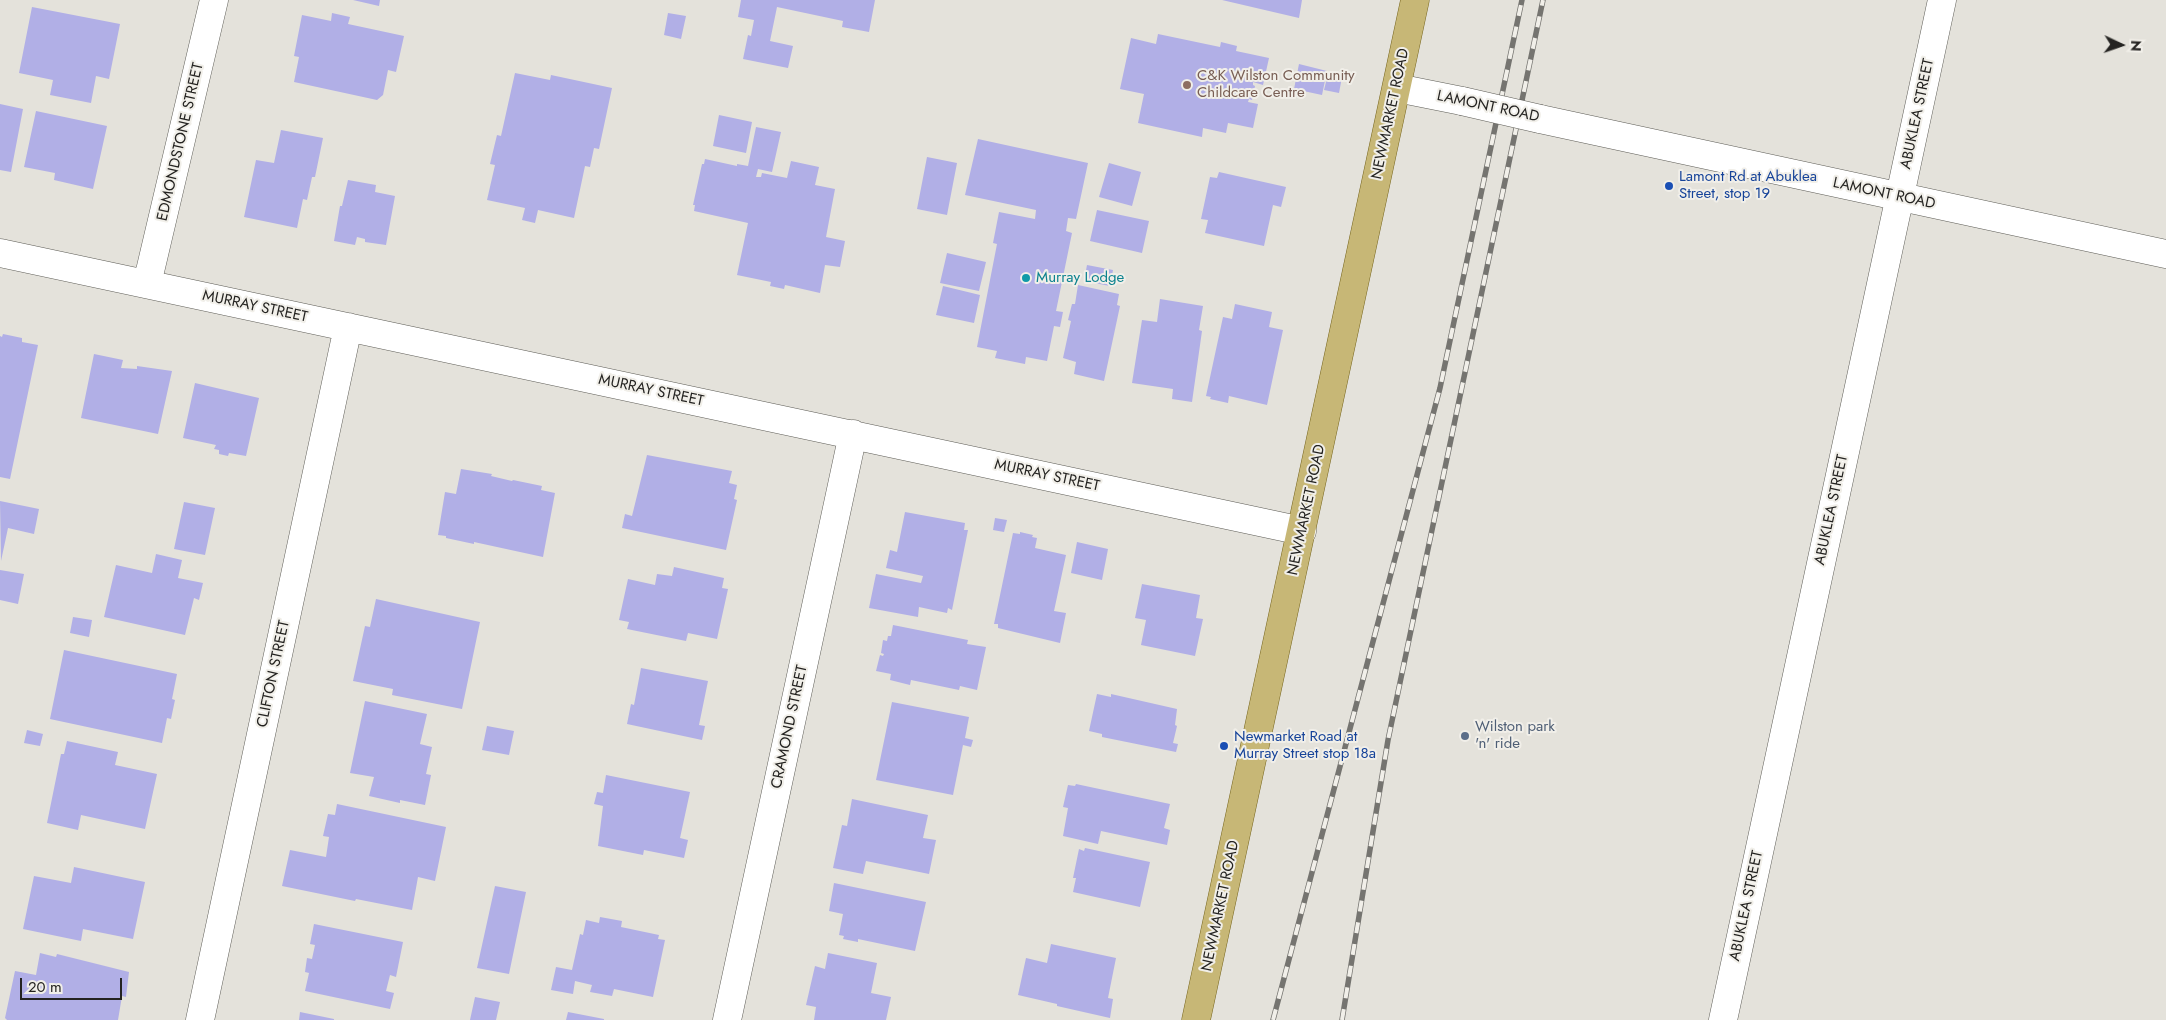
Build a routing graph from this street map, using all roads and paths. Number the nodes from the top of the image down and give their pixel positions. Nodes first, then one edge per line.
1 (214, 0) edge
2 (1415, 0) edge
3 (1942, 0) edge
4 (1397, 88) junction
5 (1900, 197) junction
6 (0, 253) edge
7 (2166, 254) edge
8 (147, 284) junction
9 (348, 328) junction
10 (853, 434) junction
11 (1302, 531) junction
12 (200, 1020) edge
13 (727, 1020) edge
14 (1196, 1020) edge
15 (1723, 1020) edge

1 - 8 street, EDMONDSTONE STREET
2 - 4 main road, NEWMARKET ROAD
3 - 5 street, ABUKLEA STREET
4 - 5 street, LAMONT ROAD, bridge
4 - 11 main road, NEWMARKET ROAD
5 - 7 street, LAMONT ROAD
5 - 15 street, ABUKLEA STREET
6 - 8 street, MURRAY STREET
8 - 9 street, MURRAY STREET
9 - 10 street, MURRAY STREET
9 - 12 street, CLIFTON STREET
10 - 11 street, MURRAY STREET
10 - 13 street, CRAMOND STREET
11 - 14 main road, NEWMARKET ROAD

